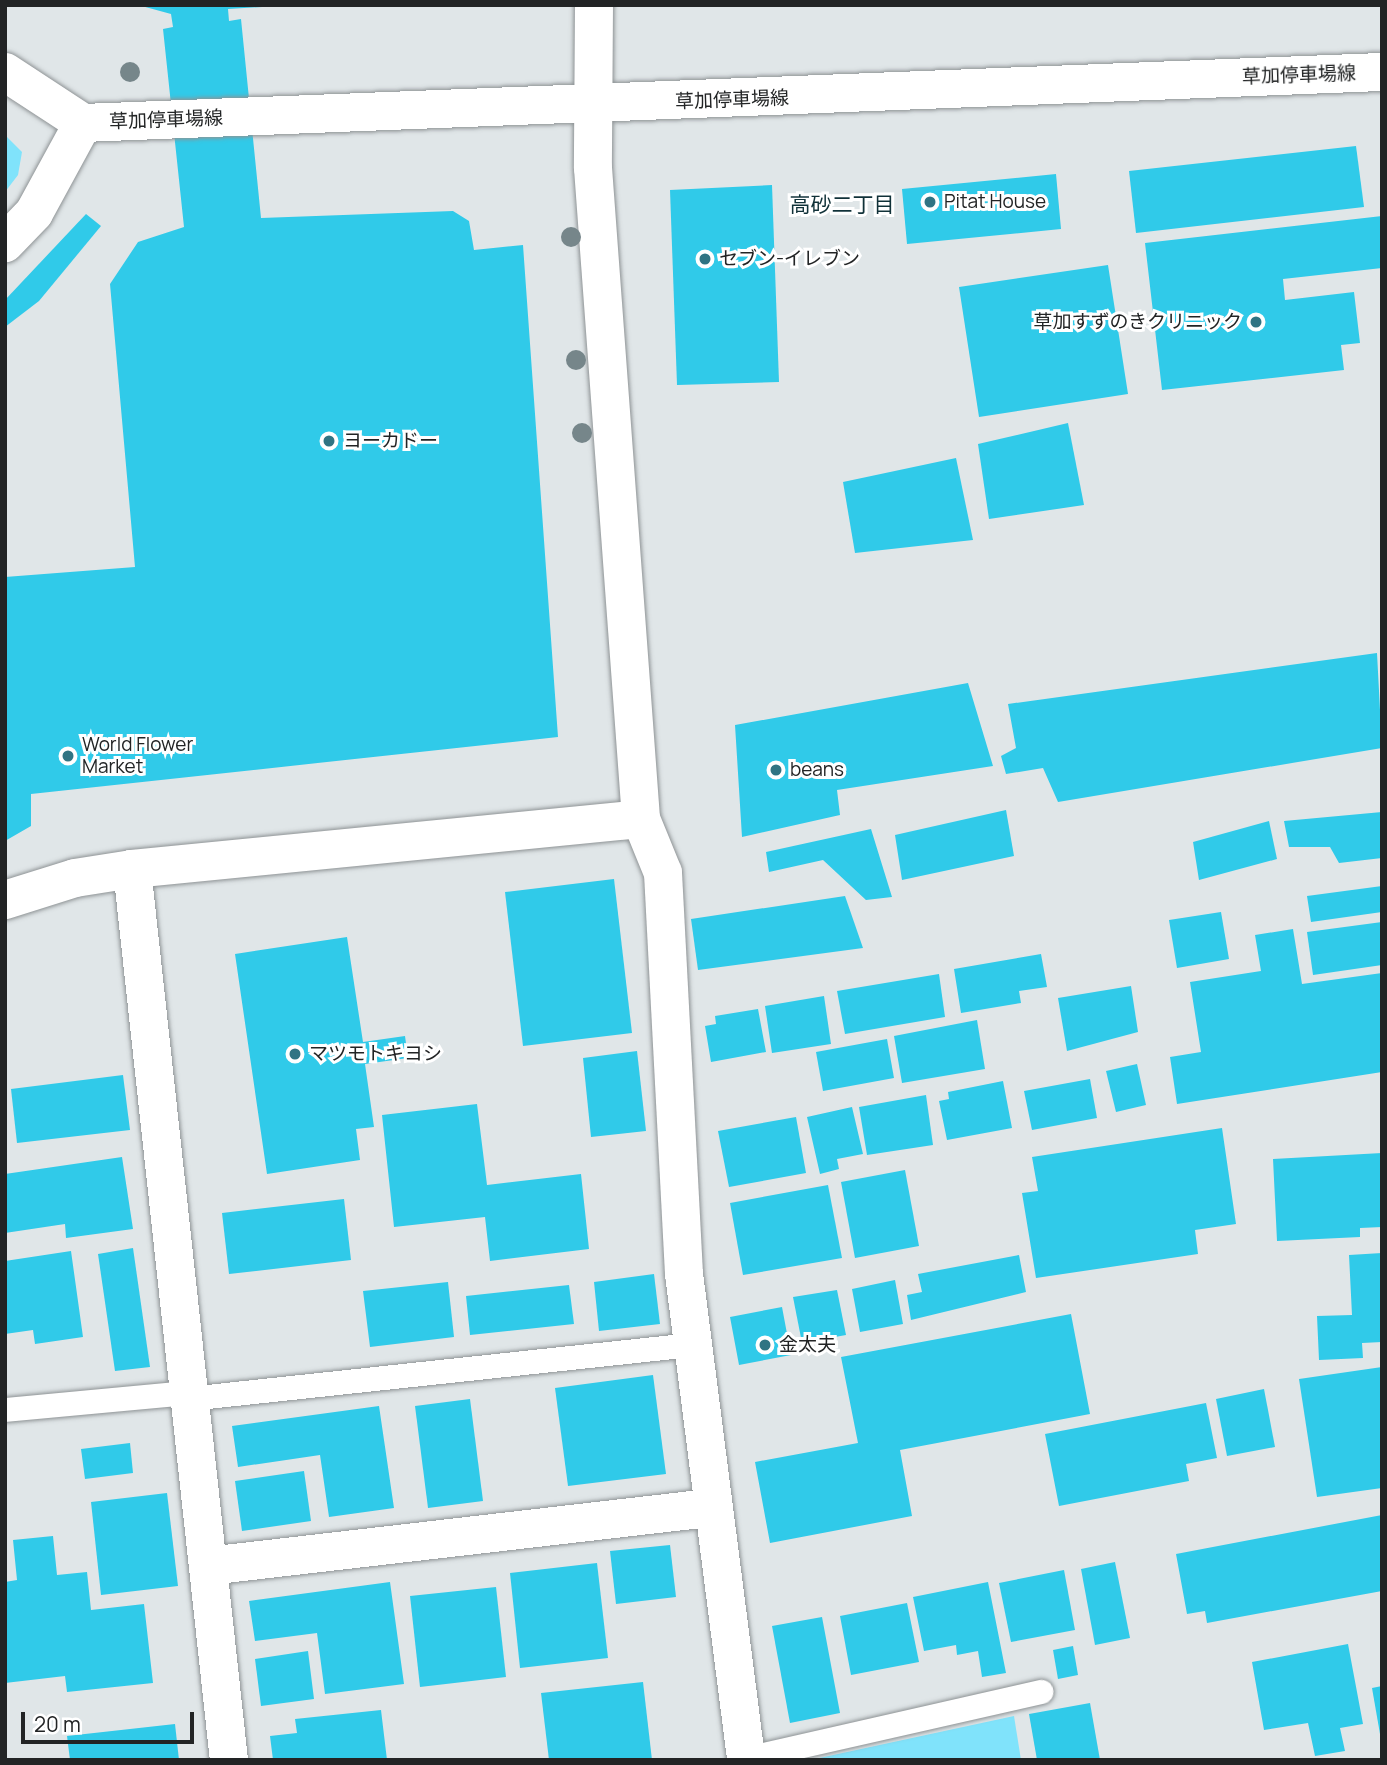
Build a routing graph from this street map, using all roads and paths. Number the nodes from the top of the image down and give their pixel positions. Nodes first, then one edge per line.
1 (594, 5) edge
2 (5, 72) edge
3 (1382, 72) edge
4 (591, 105) junction
5 (83, 123) junction
6 (5, 243) edge
7 (641, 819) junction
8 (132, 869) junction
9 (5, 900) edge
10 (692, 1346) junction
11 (189, 1396) junction
12 (5, 1410) edge
13 (709, 1508) junction
14 (208, 1566) junction
15 (1041, 1692) dead end
16 (229, 1760) edge
17 (746, 1760) edge

1 - 4 street
2 - 5 street
3 - 4 street, 草加停車場線
4 - 5 street, 草加停車場線
4 - 7 street
5 - 6 street
7 - 8 street
7 - 10 street
8 - 9 street
8 - 11 street
10 - 11 lane
10 - 13 street
11 - 12 lane
11 - 14 street
13 - 14 street
13 - 17 street
14 - 16 street
15 - 17 lane

